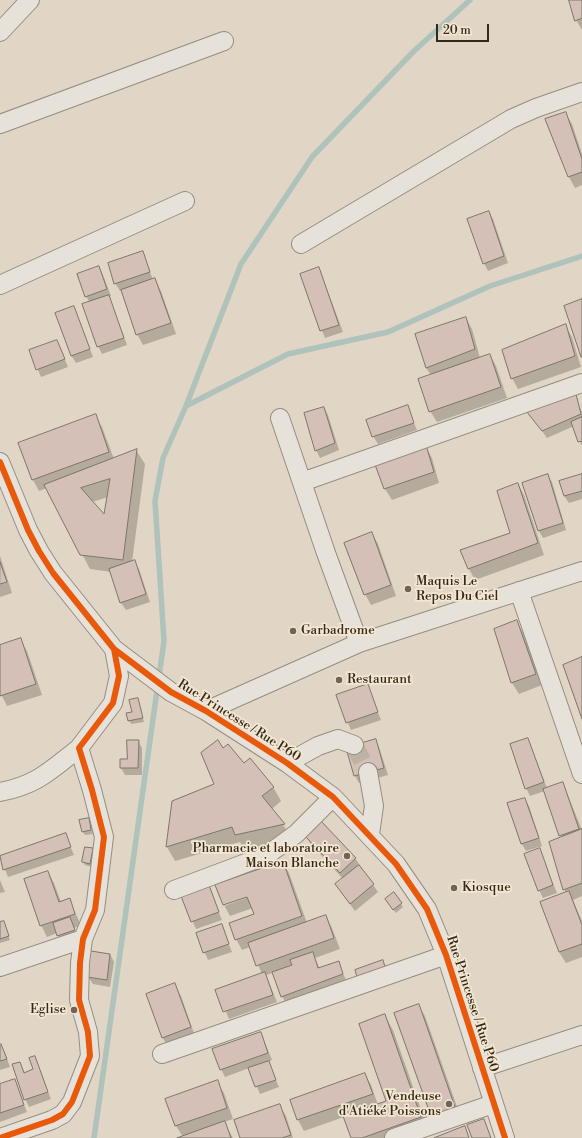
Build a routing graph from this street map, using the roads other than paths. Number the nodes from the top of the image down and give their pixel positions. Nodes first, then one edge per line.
1 (30, 0) edge
2 (0, 32) edge
3 (224, 41) dead end
4 (582, 92) edge
5 (0, 124) edge
6 (185, 201) dead end
7 (301, 244) dead end
8 (0, 285) edge
9 (582, 383) edge
10 (280, 418) dead end
11 (0, 462) edge
12 (302, 482) junction
13 (582, 571) edge
14 (519, 591) junction
15 (359, 643) junction
16 (114, 649) junction
17 (206, 711) junction
18 (354, 745) dead end
19 (79, 748) junction
20 (288, 763) junction
21 (368, 772) tunnel mouth
22 (582, 774) edge
23 (0, 792) edge
24 (333, 797) junction
25 (370, 834) junction
26 (174, 890) dead end
27 (84, 939) junction
28 (446, 955) junction
29 (0, 967) edge
30 (582, 1035) edge
31 (162, 1054) dead end
32 (482, 1068) junction
33 (494, 1104) junction
34 (0, 1138) edge
35 (394, 1138) edge
36 (505, 1138) edge

1 - 2 street
3 - 5 street
4 - 7 street
6 - 8 street
9 - 12 street
10 - 12 street
11 - 16 street, Rue Princesse / Rue P60
12 - 15 street
13 - 14 street
14 - 15 street
14 - 22 street
15 - 17 street
16 - 17 street, Rue Princesse / Rue P60
16 - 19 street
17 - 20 street, Rue Princesse / Rue P60
18 - 20 street
19 - 23 street
19 - 27 street
20 - 24 street, Rue Princesse / Rue P60
21 - 25 street
24 - 25 street, Rue Princesse / Rue P60
24 - 26 street
25 - 28 street, Rue Princesse / Rue P60
27 - 29 street
27 - 34 street
28 - 31 street
28 - 32 street, Rue Princesse / Rue P60
30 - 32 street
32 - 33 street, Rue Princesse / Rue P60
33 - 35 street
33 - 36 street, Rue Princesse / Rue P60

